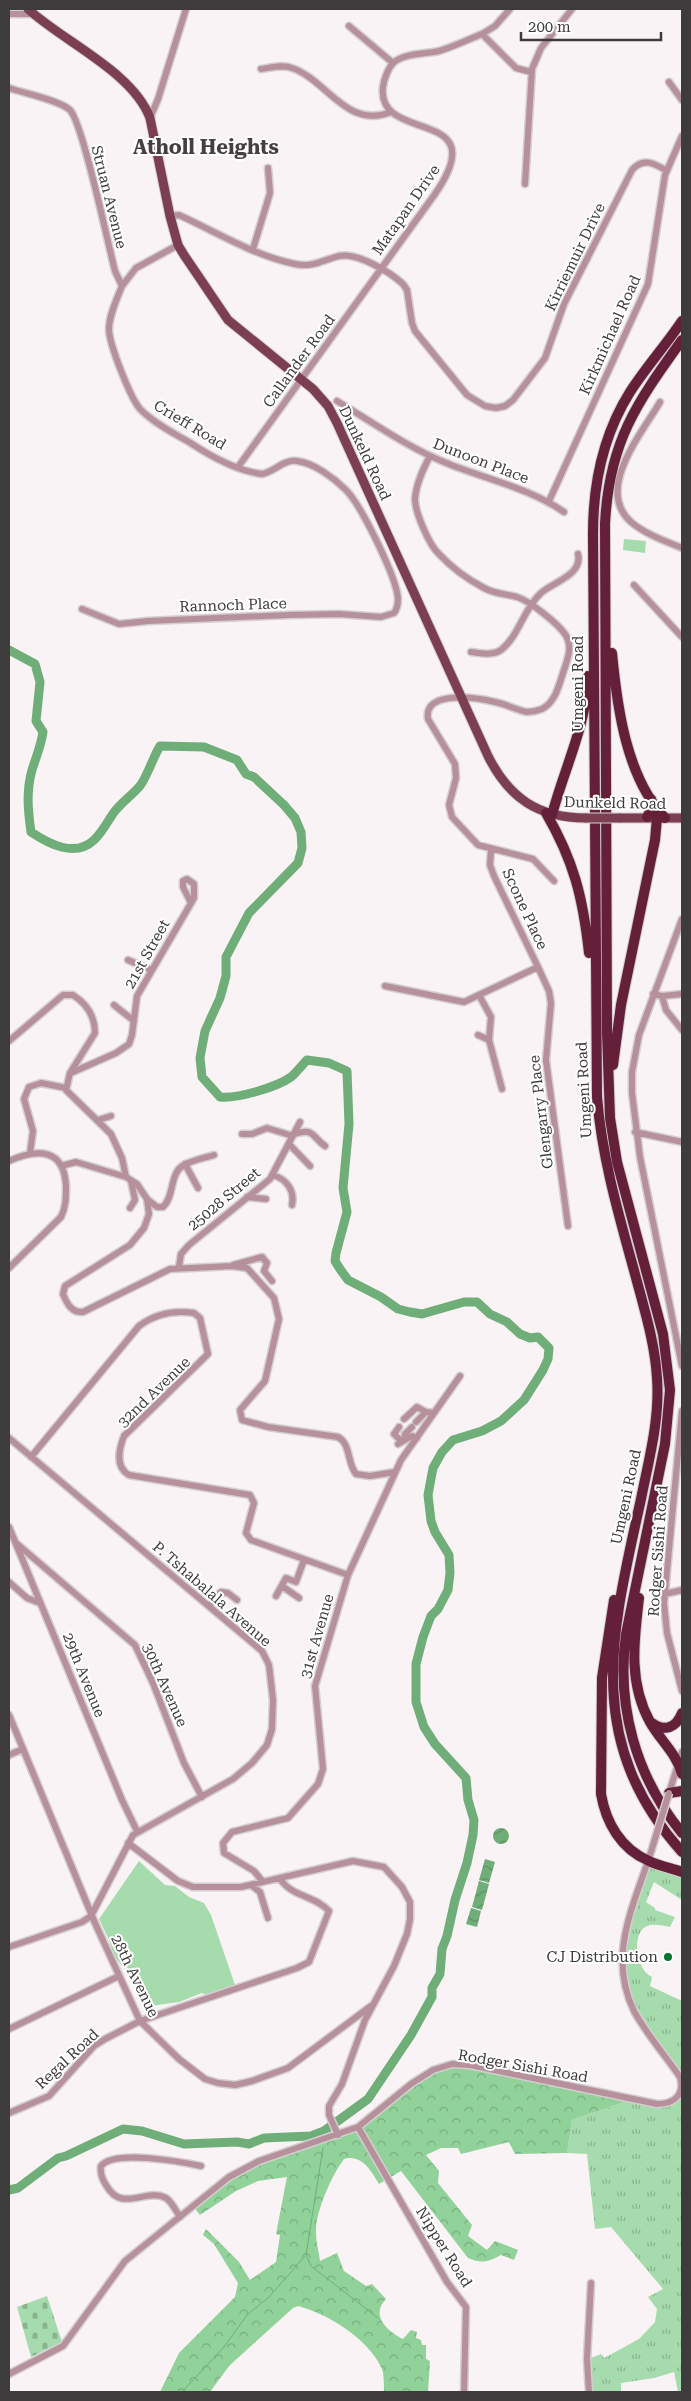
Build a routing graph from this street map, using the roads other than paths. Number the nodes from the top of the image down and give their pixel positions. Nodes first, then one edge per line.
1 (186, 9) edge
2 (510, 9) edge
3 (572, 9) edge
4 (30, 11) edge
5 (9, 14) edge
6 (349, 26) dead end
7 (482, 34) junction
8 (394, 63) junction
9 (261, 69) dead end
10 (520, 70) junction
11 (531, 72) junction
12 (669, 82) dead end
13 (530, 85) junction
14 (9, 88) edge
15 (682, 100) edge
16 (391, 112) junction
17 (150, 118) junction
18 (682, 136) edge
19 (268, 168) dead end
20 (667, 171) junction
21 (524, 184) dead end
22 (170, 216) junction
23 (178, 245) junction
24 (253, 249) junction
25 (380, 270) junction
26 (122, 286) junction
27 (682, 321) edge
28 (682, 340) edge
29 (302, 380) junction
30 (337, 401) dead end
31 (660, 402) dead end
32 (430, 456) junction
33 (238, 467) junction
34 (549, 501) junction
35 (564, 512) dead end
36 (682, 548) edge
37 (593, 552) junction
38 (578, 554) dead end
39 (634, 585) dead end
40 (606, 592) junction
41 (532, 604) junction
42 (82, 609) dead end
43 (389, 616) joint
44 (682, 637) edge
45 (471, 652) dead end
46 (462, 698) junction
47 (651, 799) junction
48 (552, 815) junction
49 (657, 818) junction
50 (682, 818) edge
51 (491, 849) junction
52 (554, 881) dead end
53 (190, 901) dead end
54 (682, 919) edge
55 (128, 960) dead end
56 (538, 968) junction
57 (151, 970) junction
58 (385, 986) dead end
59 (653, 994) junction
60 (682, 994) edge
61 (479, 995) junction
62 (662, 996) junction
63 (114, 1005) dead end
64 (134, 1020) junction
65 (682, 1030) edge
66 (478, 1035) dead end
67 (596, 1038) junction
68 (489, 1040) junction
69 (9, 1041) edge
70 (70, 1073) junction
71 (66, 1088) junction
72 (502, 1089) dead end
73 (609, 1095) junction
74 (111, 1116) dead end
75 (98, 1120) junction
76 (300, 1122) dead end
77 (635, 1132) junction
78 (242, 1134) dead end
79 (293, 1135) junction
80 (682, 1142) edge
81 (289, 1144) junction
82 (325, 1146) dead end
83 (30, 1153) junction
84 (214, 1155) dead end
85 (9, 1161) edge
86 (185, 1164) junction
87 (61, 1166) junction
88 (310, 1166) dead end
89 (273, 1175) junction
90 (129, 1179) junction
91 (198, 1188) dead end
92 (247, 1197) junction
93 (147, 1199) junction
94 (266, 1199) dead end
95 (292, 1205) dead end
96 (130, 1208) dead end
97 (568, 1226) dead end
98 (232, 1266) junction
99 (179, 1267) junction
100 (9, 1268) edge
101 (272, 1281) dead end
102 (682, 1366) edge
103 (460, 1376) dead end
104 (682, 1411) edge
105 (426, 1412) junction
106 (434, 1413) junction
107 (404, 1419) dead end
108 (399, 1427) dead end
109 (9, 1438) edge
110 (417, 1438) junction
111 (401, 1441) junction
112 (31, 1458) junction
113 (679, 1463) edge
114 (394, 1472) junction
115 (654, 1490) junction
116 (9, 1527) edge
117 (634, 1529) junction
118 (15, 1542) junction
119 (304, 1560) junction
120 (348, 1575) junction
121 (9, 1582) edge
122 (282, 1586) junction
123 (682, 1590) edge
124 (665, 1594) junction
125 (276, 1596) dead end
126 (299, 1598) dead end
127 (237, 1600) dead end
128 (40, 1603) junction
129 (209, 1606) junction
130 (682, 1690) edge
131 (682, 1713) edge
132 (9, 1716) edge
133 (651, 1723) junction
134 (23, 1749) junction
135 (682, 1752) edge
136 (9, 1754) edge
137 (679, 1764) junction
138 (682, 1774) edge
139 (682, 1791) edge
140 (669, 1793) junction
141 (202, 1797) junction
142 (137, 1831) junction
143 (682, 1833) edge
144 (128, 1843) junction
145 (682, 1852) edge
146 (649, 1861) junction
147 (682, 1872) edge
148 (280, 1878) junction
149 (263, 1882) junction
150 (251, 1885) junction
151 (93, 1915) junction
152 (268, 1918) dead end
153 (9, 1938) edge
154 (10, 1947) edge
155 (119, 1976) junction
156 (371, 2006) junction
157 (140, 2021) junction
158 (9, 2029) edge
159 (9, 2113) edge
160 (358, 2127) junction
161 (337, 2132) junction
162 (201, 2166) dead end
163 (180, 2216) junction
164 (591, 2282) dead end
165 (9, 2374) edge
166 (464, 2392) edge
167 (589, 2392) edge

1 - 17 street
2 - 7 street
3 - 11 street
4 - 5 street
4 - 17 main road, Dunkeld Road
6 - 8 street
7 - 8 street
7 - 10 street
8 - 16 street
9 - 16 street
10 - 11 street
10 - 13 street
11 - 13 street
12 - 15 street
13 - 21 street
14 - 26 street, Struan Avenue
16 - 25 street, Matapan Drive
17 - 22 main road, Dunkeld Road
18 - 20 street, Kirkmichael Road
19 - 24 street
20 - 25 street, Kirriemuir Drive
20 - 34 street, Kirkmichael Road
22 - 23 main road, Dunkeld Road
22 - 24 street, Kirriemuir Drive
23 - 26 street, Struan Avenue
23 - 29 main road, Dunkeld Road
24 - 25 street, Kirriemuir Drive
25 - 29 street, Callander Road
26 - 33 street, Crieff Road
27 - 37 highway, Umgeni Road
28 - 40 highway, Umgeni Road
29 - 33 street, Callander Road
29 - 46 main road, Dunkeld Road
30 - 32 street, Dunoon Place
31 - 36 street
32 - 34 street, Dunoon Place
32 - 41 street
33 - 43 street, Crieff Road
34 - 35 street, Dunoon Place
37 - 48 highway
37 - 67 highway, Umgeni Road
38 - 41 street
39 - 44 street
40 - 47 highway
40 - 73 highway, Umgeni Road
41 - 45 street
41 - 46 street
42 - 43 street, Rannoch Place
46 - 48 main road, Dunkeld Road
46 - 51 street
47 - 49 highway
47 - 49 highway
48 - 49 main road, Dunkeld Road, bridge
48 - 67 highway
49 - 50 main road, Dunkeld Road
49 - 73 highway
51 - 52 street
51 - 56 street, Scone Place
53 - 57 street, 21st Street
54 - 59 street
55 - 57 street
56 - 61 street, Scone Place
56 - 97 street, Glengarry Place
57 - 64 street, 21st Street
58 - 61 street, Scone Place
59 - 62 street
59 - 77 street
60 - 62 street
61 - 68 street
62 - 65 street
63 - 64 street
64 - 70 street, 21st Street
66 - 68 street
67 - 117 highway, Umgeni Road
68 - 72 street
69 - 70 street
70 - 71 street
71 - 75 street
71 - 83 street
73 - 115 highway, Umgeni Road
74 - 75 street
75 - 90 street
76 - 79 street, 25028 Street
77 - 80 street
77 - 102 street
78 - 79 street
79 - 81 street, 25028 Street
79 - 82 street
81 - 88 street
81 - 89 street, 25028 Street
83 - 85 street
83 - 87 street
84 - 86 street
86 - 91 street
86 - 93 street
87 - 90 street
87 - 100 street
89 - 92 street, 25028 Street
89 - 95 street
90 - 93 street
90 - 96 street
92 - 94 street
92 - 99 street, 25028 Street
93 - 99 street
98 - 99 street
98 - 101 street
98 - 114 street
103 - 106 street, 31st Avenue
104 - 113 street, Rodger Sishi Road
105 - 106 street
105 - 107 street
105 - 111 street
106 - 110 street, 31st Avenue
108 - 111 street
109 - 112 street, P. Tshabalala Avenue
110 - 111 street
110 - 114 street, 31st Avenue
112 - 119 street, 32nd Avenue
112 - 129 street, P. Tshabalala Avenue
113 - 124 street, Rodger Sishi Road
114 - 120 street, 31st Avenue
115 - 133 highway
115 - 143 highway, Umgeni Road
116 - 118 street, 29th Avenue
117 - 145 highway, Umgeni Road
117 - 146 highway
118 - 128 street, 29th Avenue
118 - 141 street, 30th Avenue
119 - 120 street, 32nd Avenue
119 - 122 street
120 - 149 street, 31st Avenue
121 - 128 street
122 - 125 street
122 - 126 street
123 - 124 street
124 - 130 street, Rodger Sishi Road
127 - 129 street
128 - 142 street, 29th Avenue
129 - 141 street, P. Tshabalala Avenue
131 - 133 highway
132 - 134 street, 28th Avenue
133 - 137 highway
134 - 136 street
134 - 151 street, 28th Avenue
135 - 137 street, Rodger Sishi Road
137 - 138 highway
137 - 140 street, Rodger Sishi Road
139 - 140 highway
140 - 146 street, Rodger Sishi Road, bridge
141 - 142 street, P. Tshabalala Avenue
142 - 144 street, P. Tshabalala Avenue
144 - 150 street
144 - 151 street, P. Tshabalala Avenue
146 - 147 highway
146 - 160 street, Rodger Sishi Road
148 - 149 street
148 - 156 street
148 - 157 street
149 - 150 street
150 - 152 street
151 - 154 street
151 - 155 street, 28th Avenue
153 - 154 street
155 - 157 street, 28th Avenue
155 - 158 street
156 - 157 street, 28th Avenue
156 - 161 street
157 - 159 street, Regal Road
160 - 161 street, Rodger Sishi Road
160 - 166 street, Nipper Road
161 - 163 street, Rodger Sishi Road
162 - 163 street
163 - 165 street, Rodger Sishi Road
164 - 167 street

